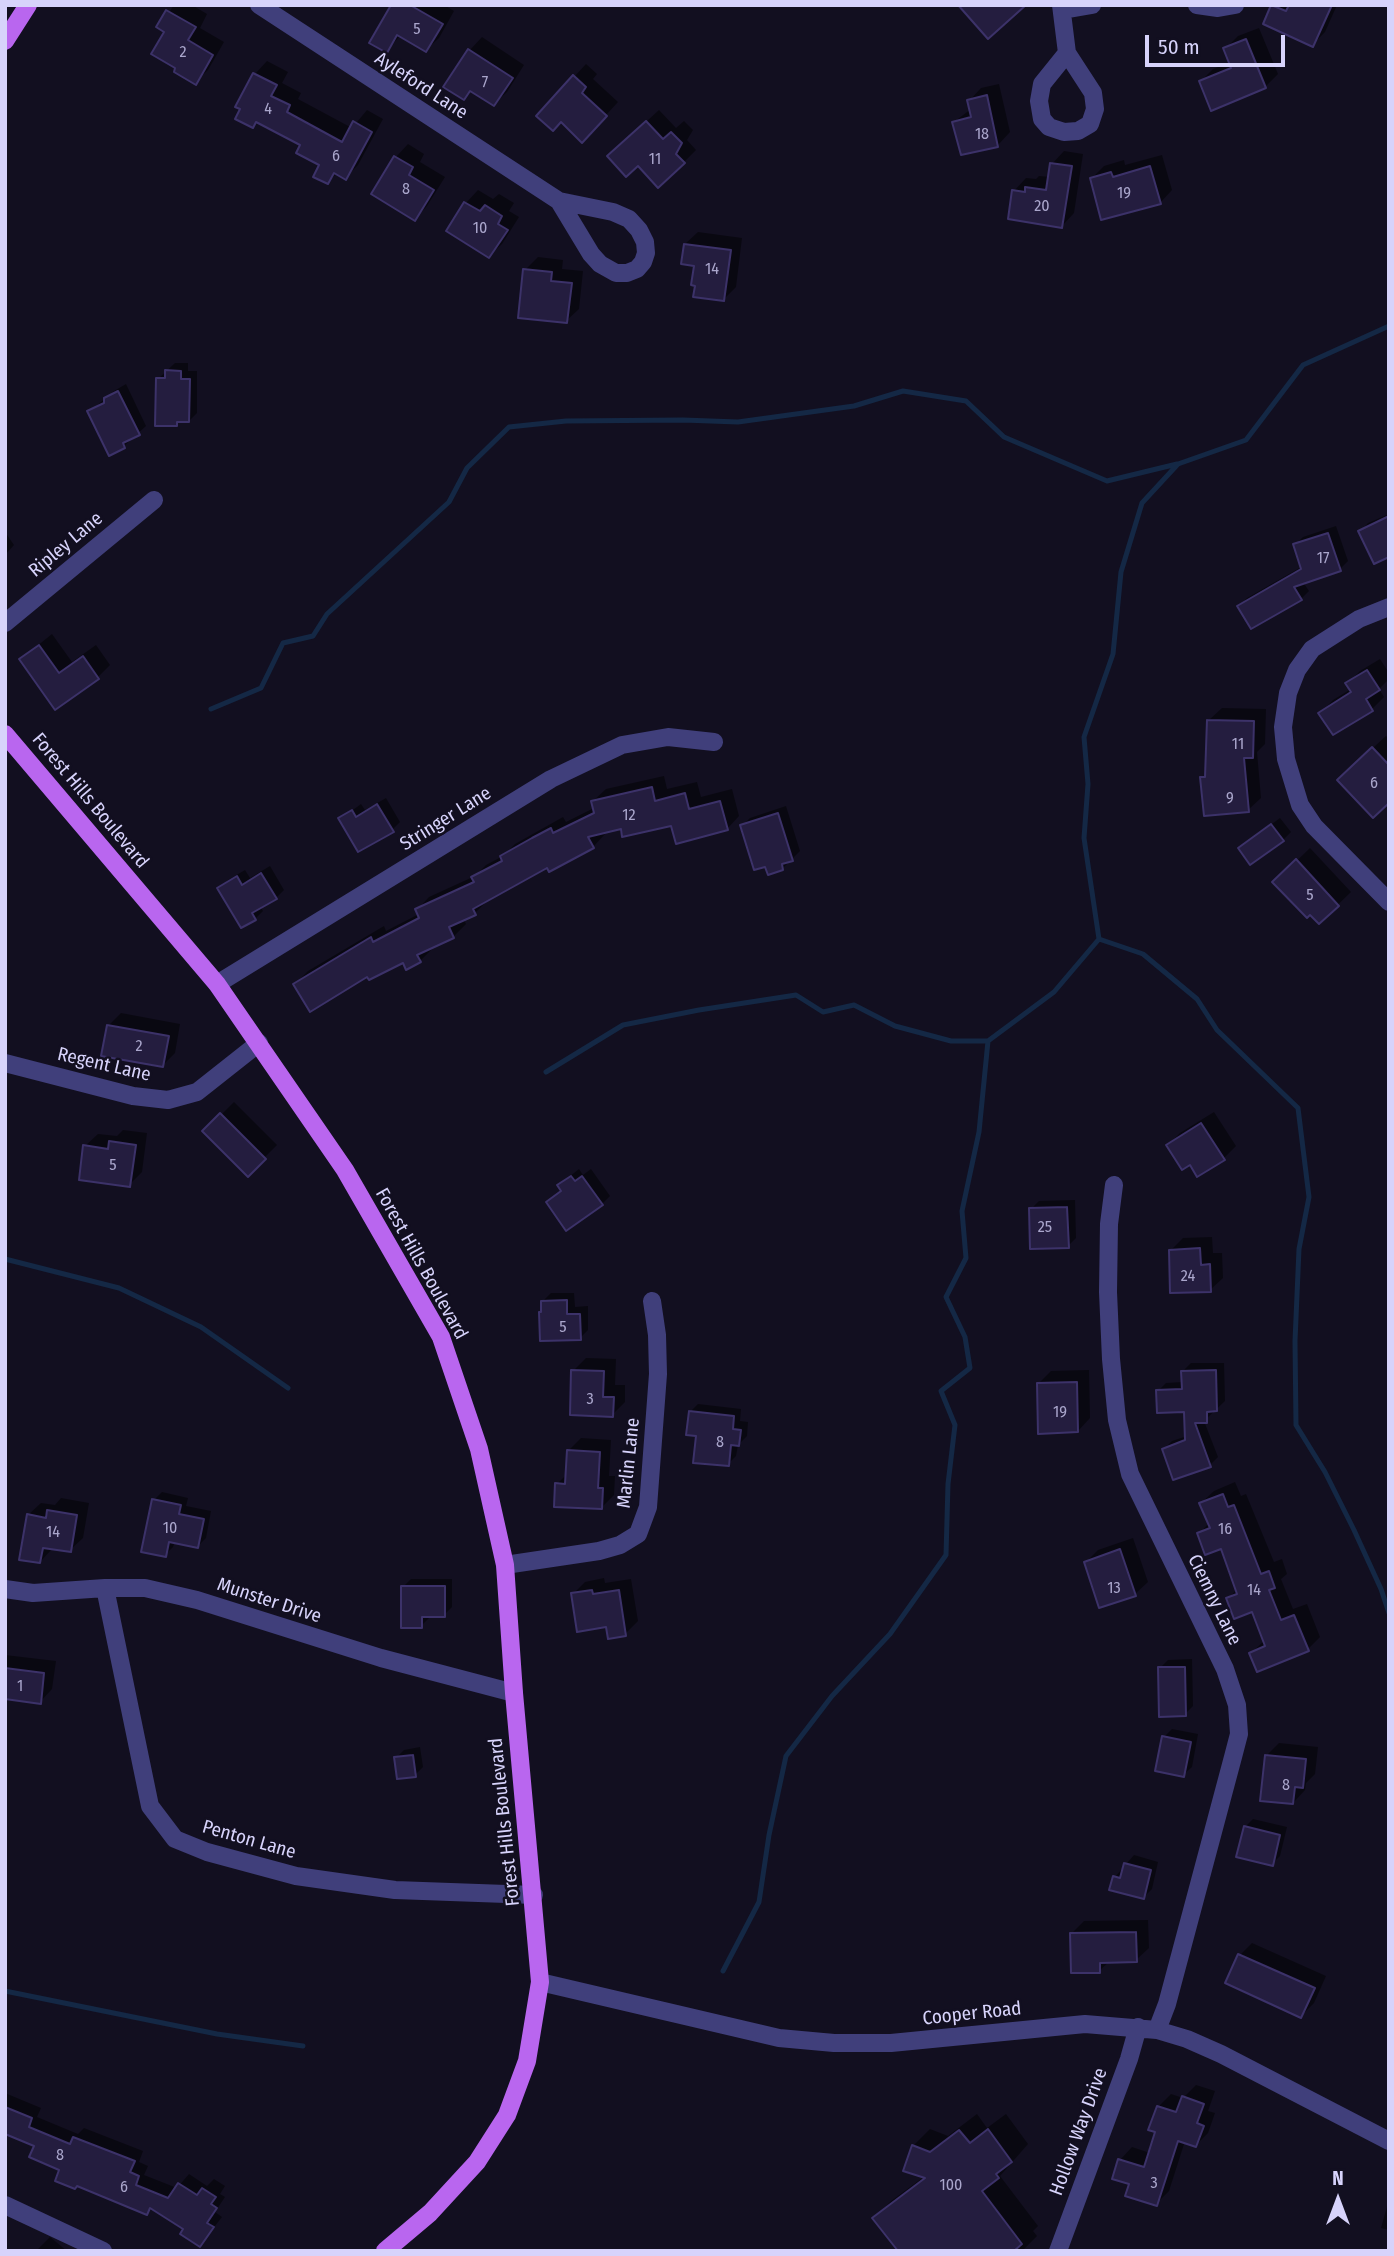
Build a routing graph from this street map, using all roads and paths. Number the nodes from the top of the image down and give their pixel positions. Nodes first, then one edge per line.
1 (28, 5) edge
2 (260, 5) edge
3 (1092, 5) edge
4 (1197, 5) edge
5 (1235, 5) edge
6 (1062, 8) edge
7 (5, 41) edge
8 (1067, 52) dead end
9 (559, 201) junction
10 (154, 500) dead end
11 (1389, 607) edge
12 (5, 623) edge
13 (5, 734) edge
14 (714, 742) dead end
15 (1389, 902) edge
16 (218, 984) junction
17 (259, 1043) junction
18 (5, 1063) edge
19 (1114, 1185) dead end
20 (652, 1301) dead end
21 (505, 1565) junction
22 (105, 1588) junction
23 (5, 1590) edge
24 (514, 1693) junction
25 (534, 1895) junction
26 (540, 1982) junction
27 (1138, 2027) junction
28 (1157, 2030) junction
29 (1389, 2141) edge
30 (5, 2205) edge
31 (103, 2251) edge
32 (385, 2251) edge
33 (1058, 2251) edge

1 - 7 main road
2 - 9 street, Ayleford Lane
3 - 6 street
4 - 5 street
6 - 8 street
9 - 9 street, Ayleford Lane
10 - 12 street, Ripley Lane
11 - 15 street
13 - 16 main road, Forest Hills Boulevard
14 - 16 street, Stringer Lane
16 - 17 main road, Forest Hills Boulevard
17 - 18 street, Regent Lane
17 - 21 main road, Forest Hills Boulevard
19 - 28 street, Ciemny Lane
20 - 21 street, Marlin Lane
21 - 24 main road, Forest Hills Boulevard
22 - 23 street, Munster Drive
22 - 24 street, Munster Drive
22 - 25 street, Penton Lane
24 - 25 main road, Forest Hills Boulevard
25 - 26 main road, Forest Hills Boulevard
26 - 27 street, Cooper Road
26 - 32 main road, Forest Hills Boulevard
27 - 28 street, Cooper Road
27 - 33 street, Hollow Way Drive
28 - 29 street, Cooper Road
30 - 31 street

